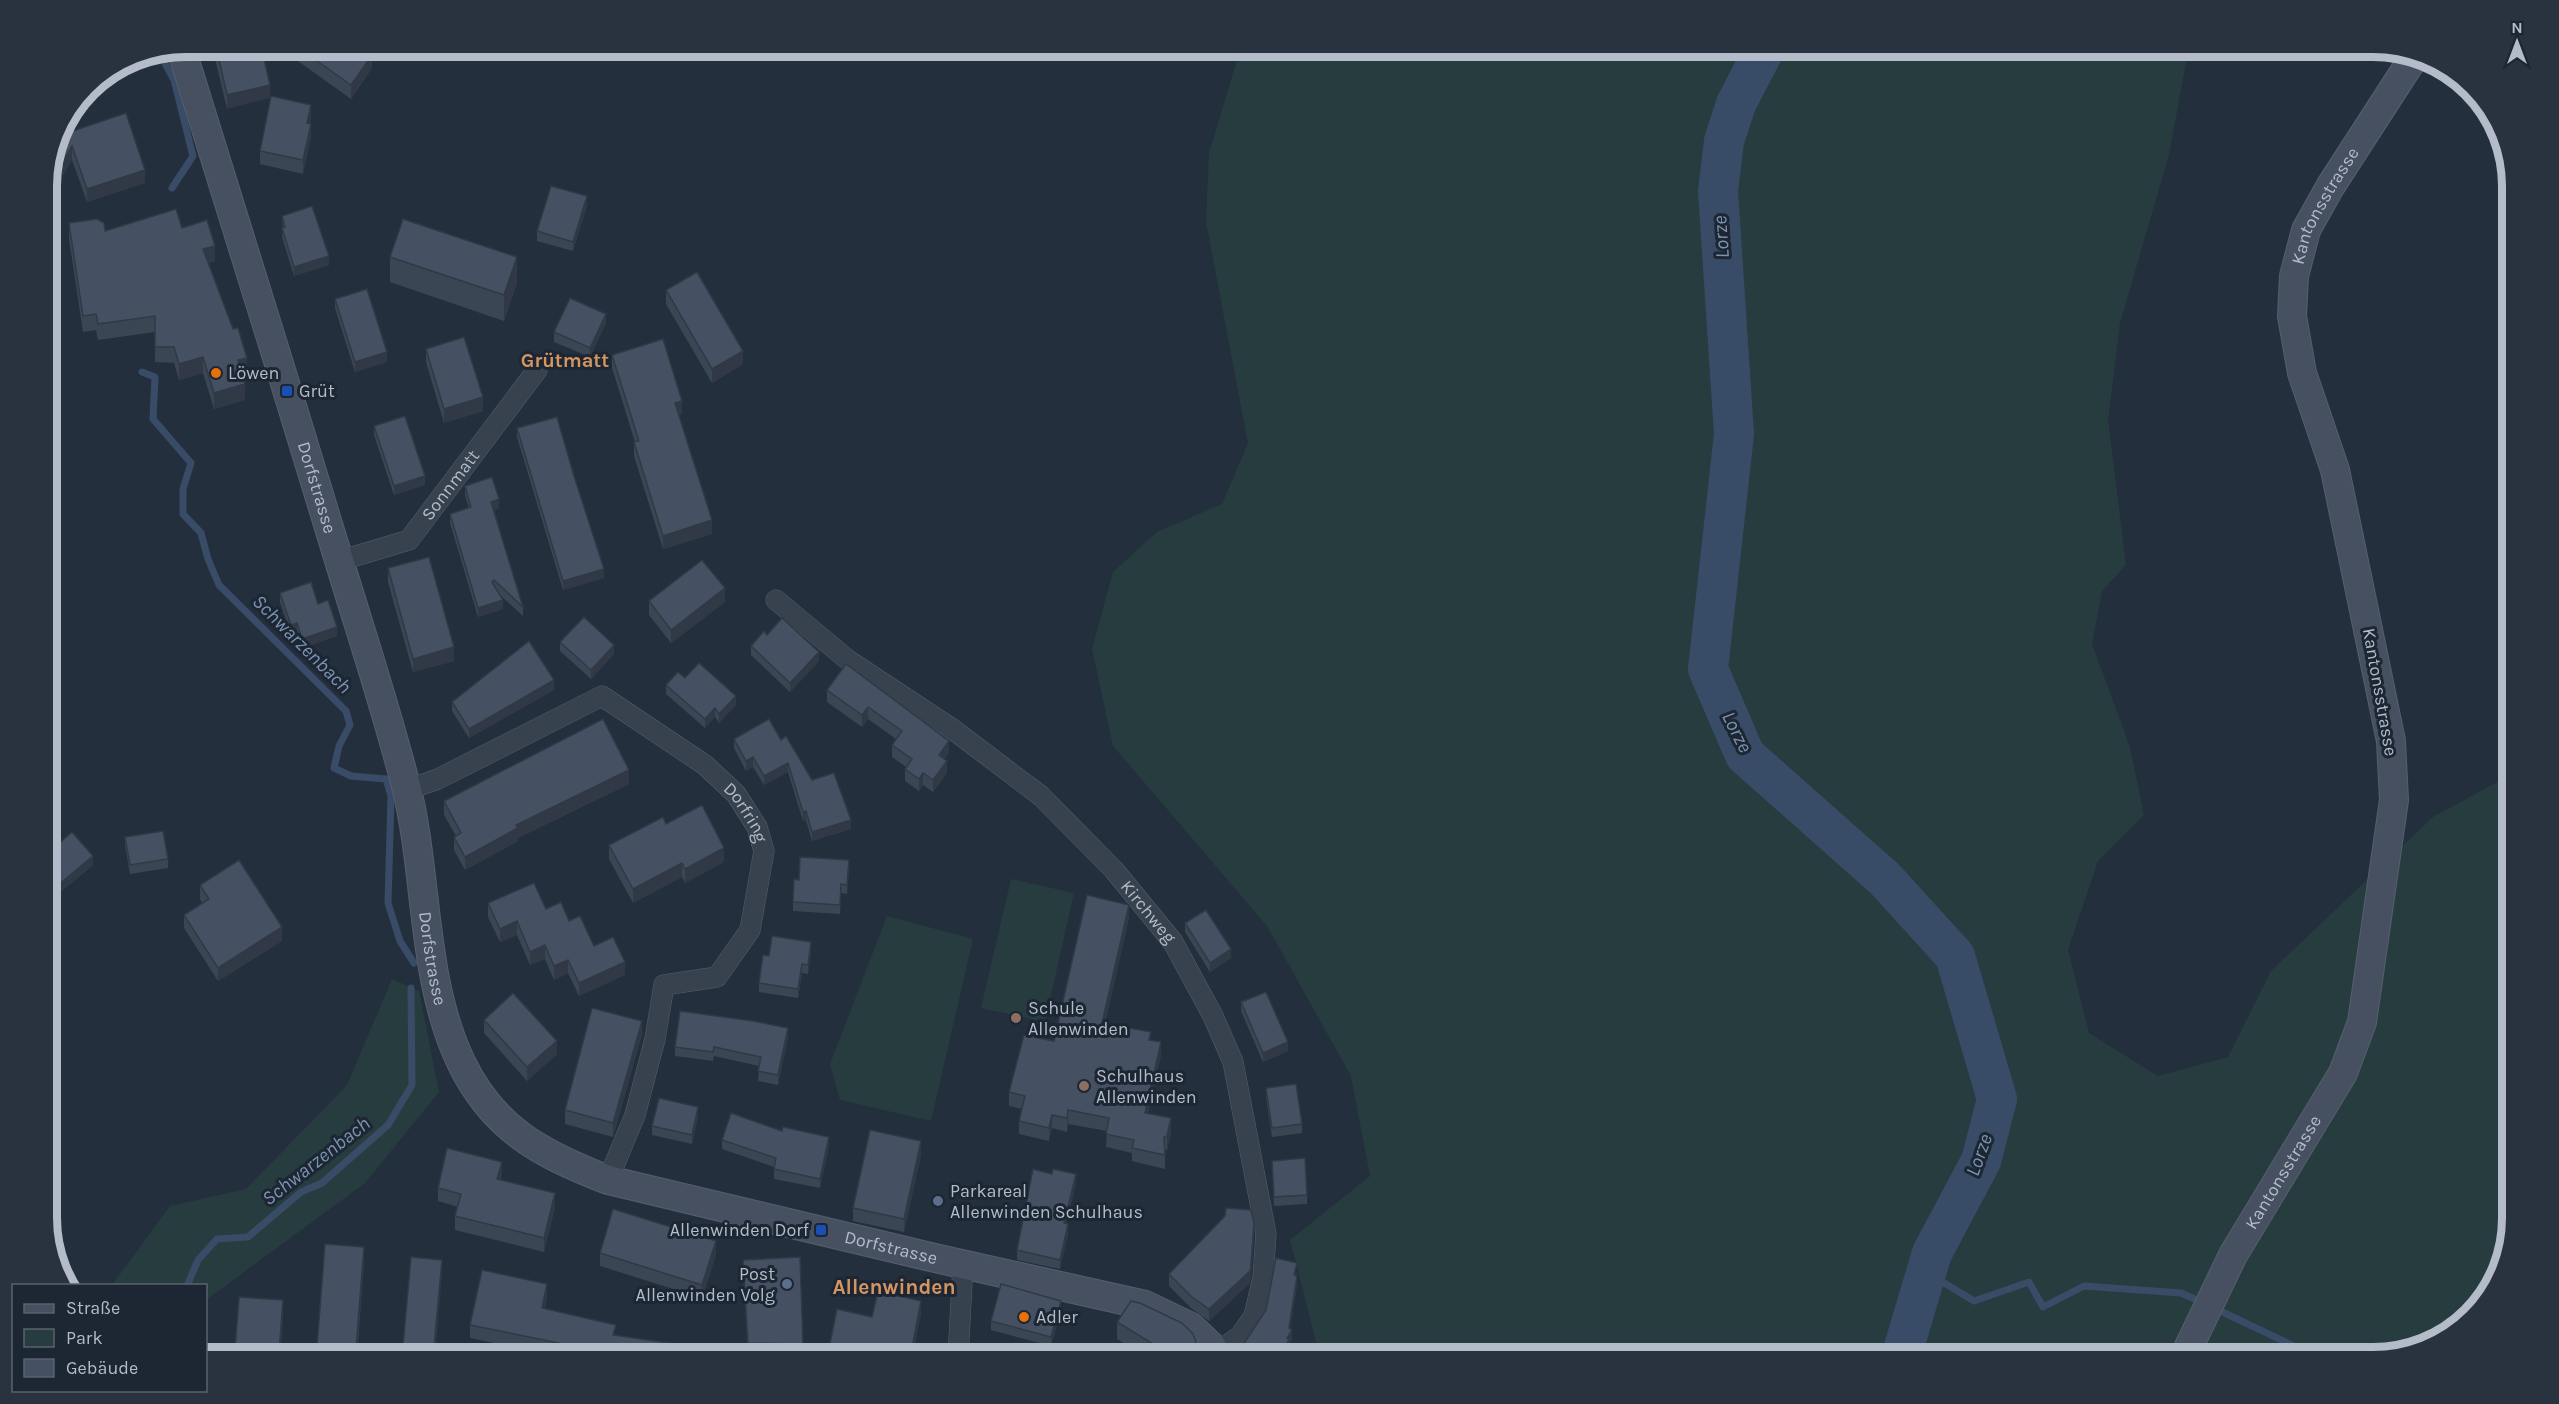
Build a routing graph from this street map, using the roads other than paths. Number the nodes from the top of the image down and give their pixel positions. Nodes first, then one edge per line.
1 (184, 57) edge
2 (2410, 63) edge
3 (537, 370) dead end
4 (339, 561) junction
5 (776, 600) dead end
6 (407, 790) junction
7 (608, 1180) junction
8 (963, 1265) junction
9 (959, 1347) edge
10 (1210, 1347) edge
11 (1227, 1347) edge
12 (2189, 1347) edge

1 - 4 street, Dorfstrasse
2 - 12 street, Kantonsstrasse
3 - 4 street, Sonnmatt
4 - 6 street, Dorfstrasse
5 - 11 street, Kirchweg
6 - 7 street, Dorfstrasse
6 - 7 street, Dorfring
7 - 8 street, Dorfstrasse
8 - 9 street
8 - 10 street, Dorfstrasse

